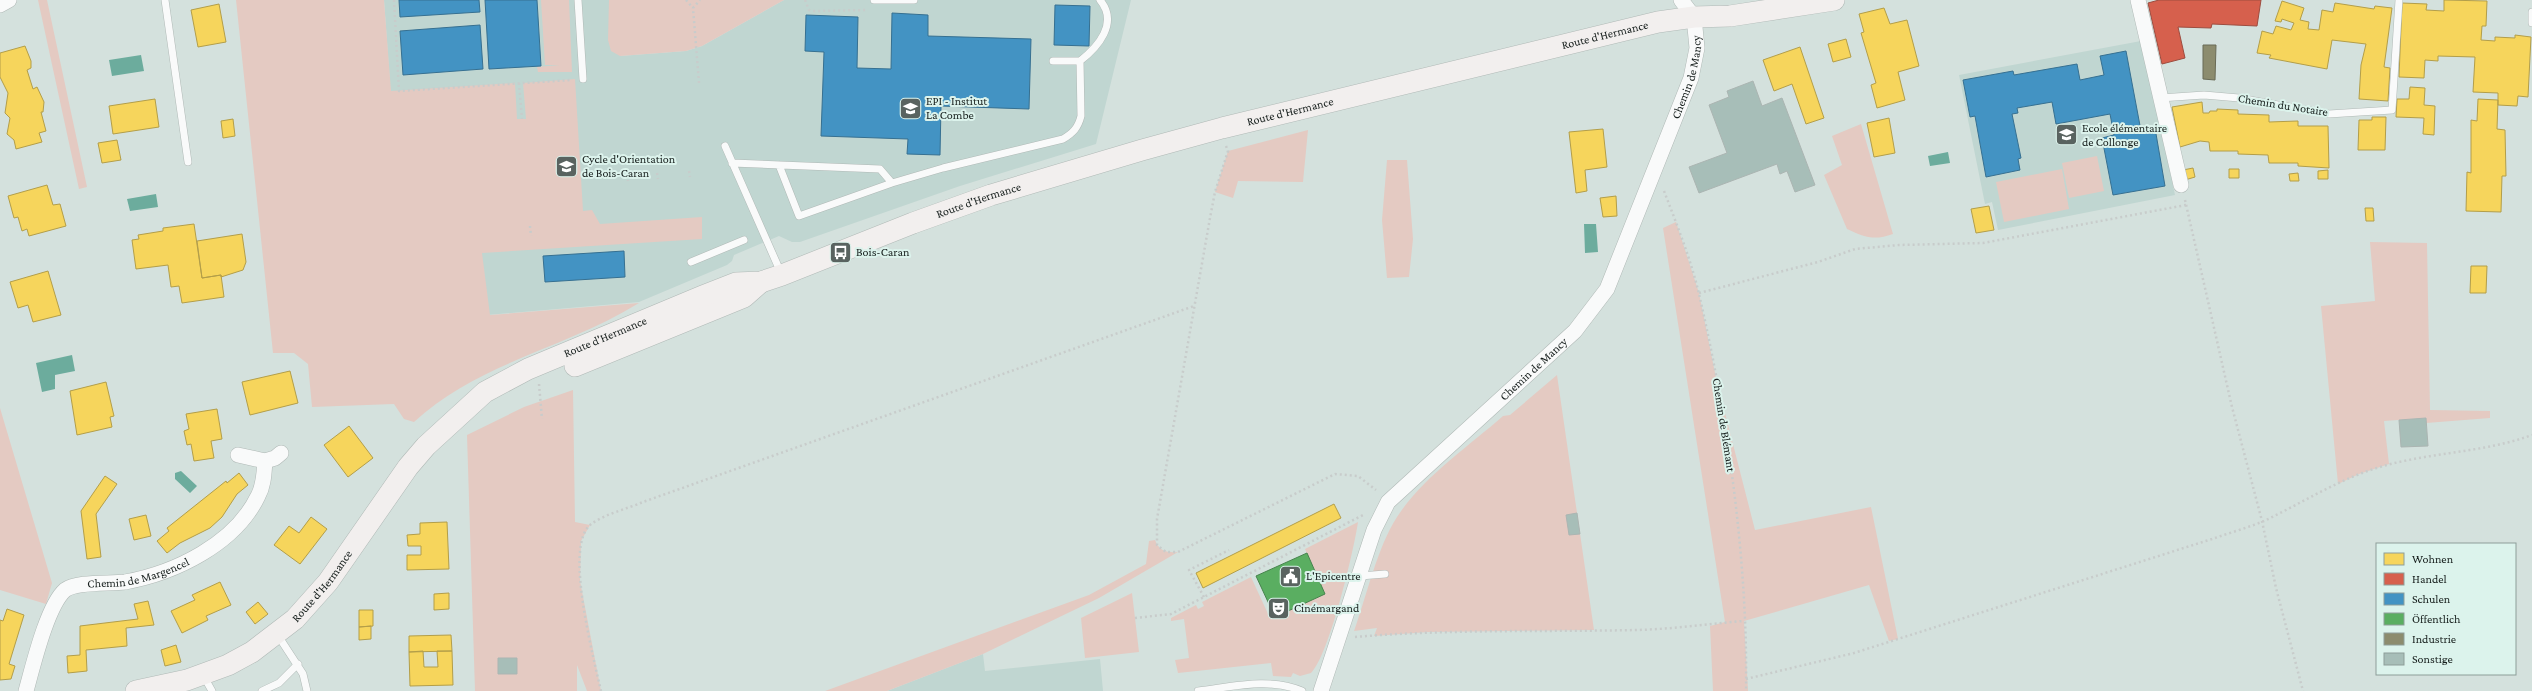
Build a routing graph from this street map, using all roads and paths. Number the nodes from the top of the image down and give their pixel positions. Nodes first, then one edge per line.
1 (9, 0) edge
2 (165, 0) edge
3 (394, 0) edge
4 (578, 0) edge
5 (686, 0) edge
6 (700, 0) edge
7 (804, 0) edge
8 (914, 0) edge
9 (1100, 0) edge
10 (1681, 0) edge
11 (1834, 0) edge
12 (2138, 0) edge
13 (2399, 0) edge
14 (876, 1) edge
15 (0, 5) edge
16 (693, 8) junction
17 (2532, 12) edge
18 (1694, 17) junction
19 (2532, 23) edge
20 (1053, 61) dead end
21 (1080, 61) junction
22 (583, 79) joint
23 (519, 83) junction
24 (699, 83) dead end
25 (2160, 98) junction
26 (522, 119) dead end
27 (725, 146) dead end
28 (188, 162) dead end
29 (732, 163) junction
30 (779, 165) junction
31 (1655, 168) junction
32 (1221, 170) dead end
33 (689, 171) dead end
34 (657, 173) dead end
35 (627, 175) dead end
36 (690, 177) dead end
37 (658, 179) dead end
38 (628, 181) dead end
39 (892, 183) junction
40 (2181, 185) joint
41 (2186, 205) junction
42 (530, 226) dead end
43 (531, 236) dead end
44 (744, 240) dead end
45 (691, 262) dead end
46 (782, 275) junction
47 (761, 282) junction
48 (1699, 294) junction
49 (1194, 306) junction
50 (539, 380) junction
51 (461, 415) junction
52 (542, 419) dead end
53 (2532, 435) edge
54 (281, 453) dead end
55 (238, 455) dead end
56 (265, 461) junction
57 (1365, 480) dead end
58 (1379, 516) junction
59 (2262, 521) junction
60 (1229, 550) dead end
61 (1385, 574) dead end
62 (1360, 576) junction
63 (1204, 597) junction
64 (1164, 615) junction
65 (1135, 618) dead end
66 (1164, 619) dead end
67 (1743, 621) junction
68 (277, 634) junction
69 (1338, 639) junction
70 (298, 664) junction
71 (1746, 679) junction
72 (207, 683) edge
73 (26, 691) edge
74 (136, 691) edge
75 (262, 691) edge
76 (307, 691) edge
77 (601, 691) edge
78 (1198, 691) edge
79 (1302, 691) edge
80 (1321, 691) edge
81 (1746, 691) edge
82 (2303, 691) edge

1 - 15 street
2 - 28 lane
3 - 23 path
4 - 22 lane
5 - 16 path
6 - 16 path
7 - 14 path
8 - 14 lane
9 - 21 lane
10 - 18 street
11 - 18 main road, Route d'Hermance
12 - 25 street
13 - 25 lane, Chemin du Notaire
16 - 24 path
17 - 19 lane
18 - 31 street, Chemin de Mancy
18 - 46 main road, Route d'Hermance
20 - 21 lane
21 - 39 lane
22 - 23 path
23 - 26 path
25 - 40 street
27 - 29 lane
29 - 30 lane
29 - 46 lane
30 - 39 lane
30 - 39 lane
31 - 48 path, Chemin de Blémant
31 - 58 street, Chemin de Mancy
32 - 49 path
33 - 36 path
34 - 37 path
35 - 38 path
40 - 41 path
41 - 48 path
41 - 59 path
42 - 43 path
44 - 45 lane
46 - 47 main road, Route d'Hermance
47 - 50 main road, Route d'Hermance
47 - 51 main road, Route d'Hermance
48 - 67 path, Chemin de Blémant
49 - 57 path
49 - 77 path
50 - 51 main road, Route d'Hermance
50 - 52 path
51 - 68 main road, Route d'Hermance
53 - 59 path
54 - 56 street
55 - 56 street
56 - 73 street, Chemin de Margencel
58 - 62 street, Chemin de Mancy
58 - 63 path
59 - 71 path
59 - 82 path
60 - 63 path
61 - 62 lane
62 - 69 street, Chemin de Mancy
63 - 64 path
64 - 65 path
64 - 66 path
67 - 69 path
67 - 71 path, Chemin de Blémant
68 - 70 lane
68 - 72 main road, Route d'Hermance
69 - 80 street, Chemin de Mancy
70 - 75 lane
70 - 76 lane
71 - 81 path, Chemin de Blémant
72 - 74 main road, Route d'Hermance
78 - 79 lane

